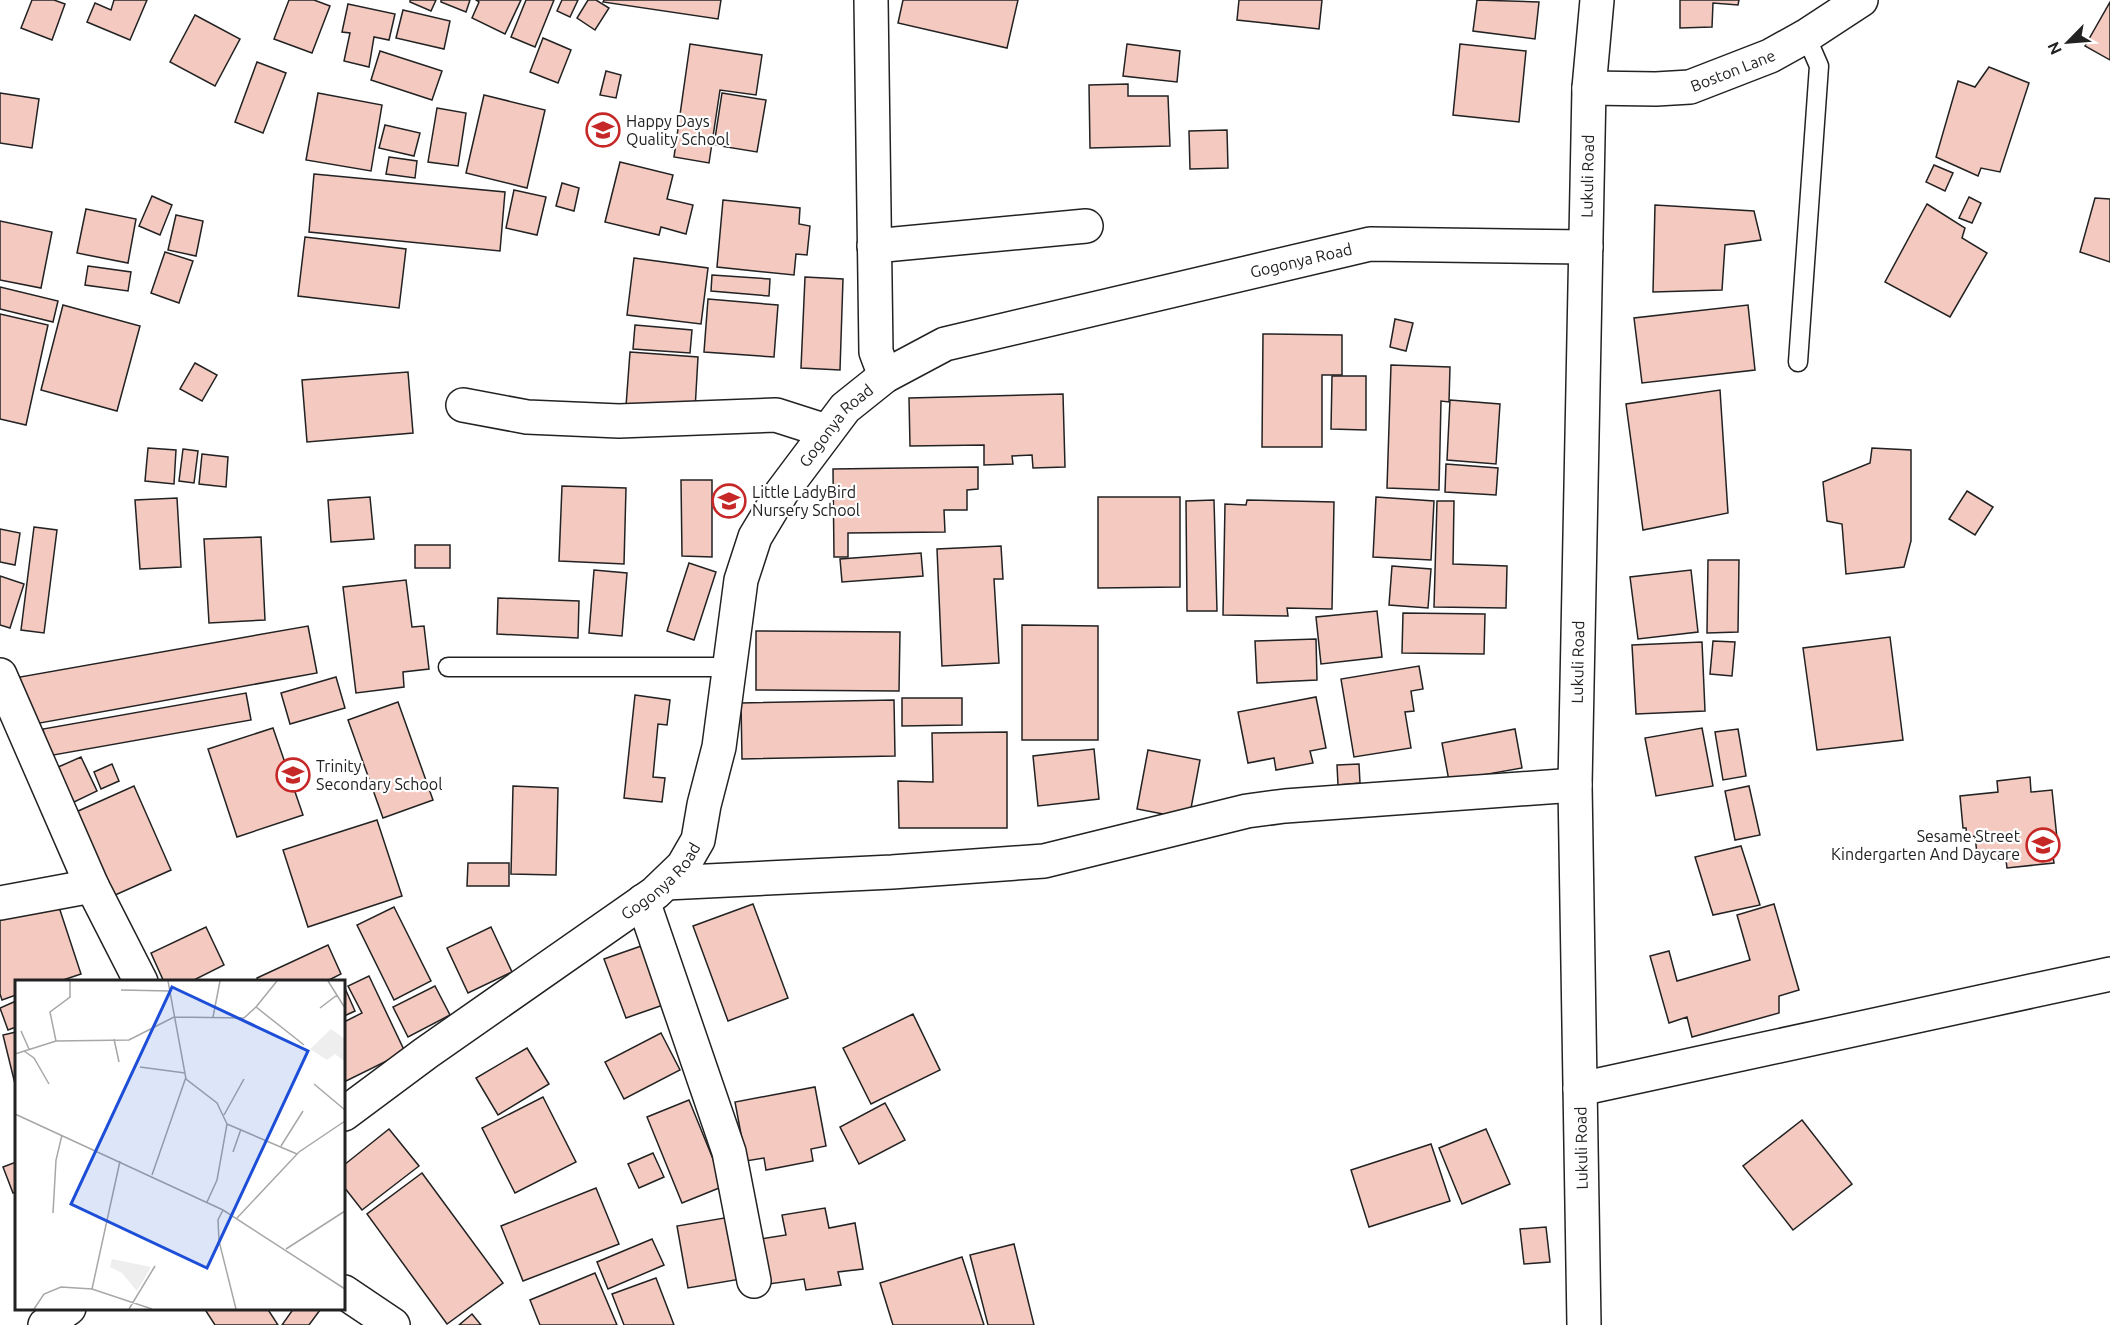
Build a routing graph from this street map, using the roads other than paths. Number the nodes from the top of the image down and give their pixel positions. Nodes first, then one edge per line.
1 (871, 0) edge
2 (1597, 0) edge
3 (1861, 0) edge
4 (1806, 36) junction
5 (1589, 88) junction
6 (1086, 226) dead end
7 (874, 246) junction
8 (1586, 247) junction
9 (1798, 362) dead end
10 (885, 376) junction
11 (463, 405) dead end
12 (826, 431) junction
13 (448, 667) dead end
14 (730, 667) junction
15 (0, 675) edge
16 (1575, 785) junction
17 (92, 886) junction
18 (654, 892) junction
19 (0, 903) edge
20 (2110, 974) edge
21 (140, 980) edge
22 (1580, 1089) junction
23 (345, 1113) edge
24 (754, 1281) dead end
25 (345, 1293) edge
26 (66, 1310) edge
27 (45, 1325) edge
28 (393, 1325) edge
29 (1584, 1325) edge

1 - 7 street
2 - 5 street, Lukuli Road
3 - 4 street, Boston Lane
4 - 5 street, Boston Lane
4 - 9 lane
5 - 8 street, Lukuli Road
6 - 7 street
7 - 10 street
8 - 10 street, Gogonya Road
8 - 16 street, Lukuli Road
10 - 12 street, Gogonya Road
11 - 12 street
12 - 14 street, Gogonya Road
13 - 14 lane
14 - 18 street, Gogonya Road
15 - 17 street
16 - 18 street
16 - 22 street, Lukuli Road
17 - 19 street
17 - 21 street
18 - 23 street, Gogonya Road
18 - 24 street
20 - 22 street
22 - 29 street, Lukuli Road
25 - 28 street
26 - 27 street

